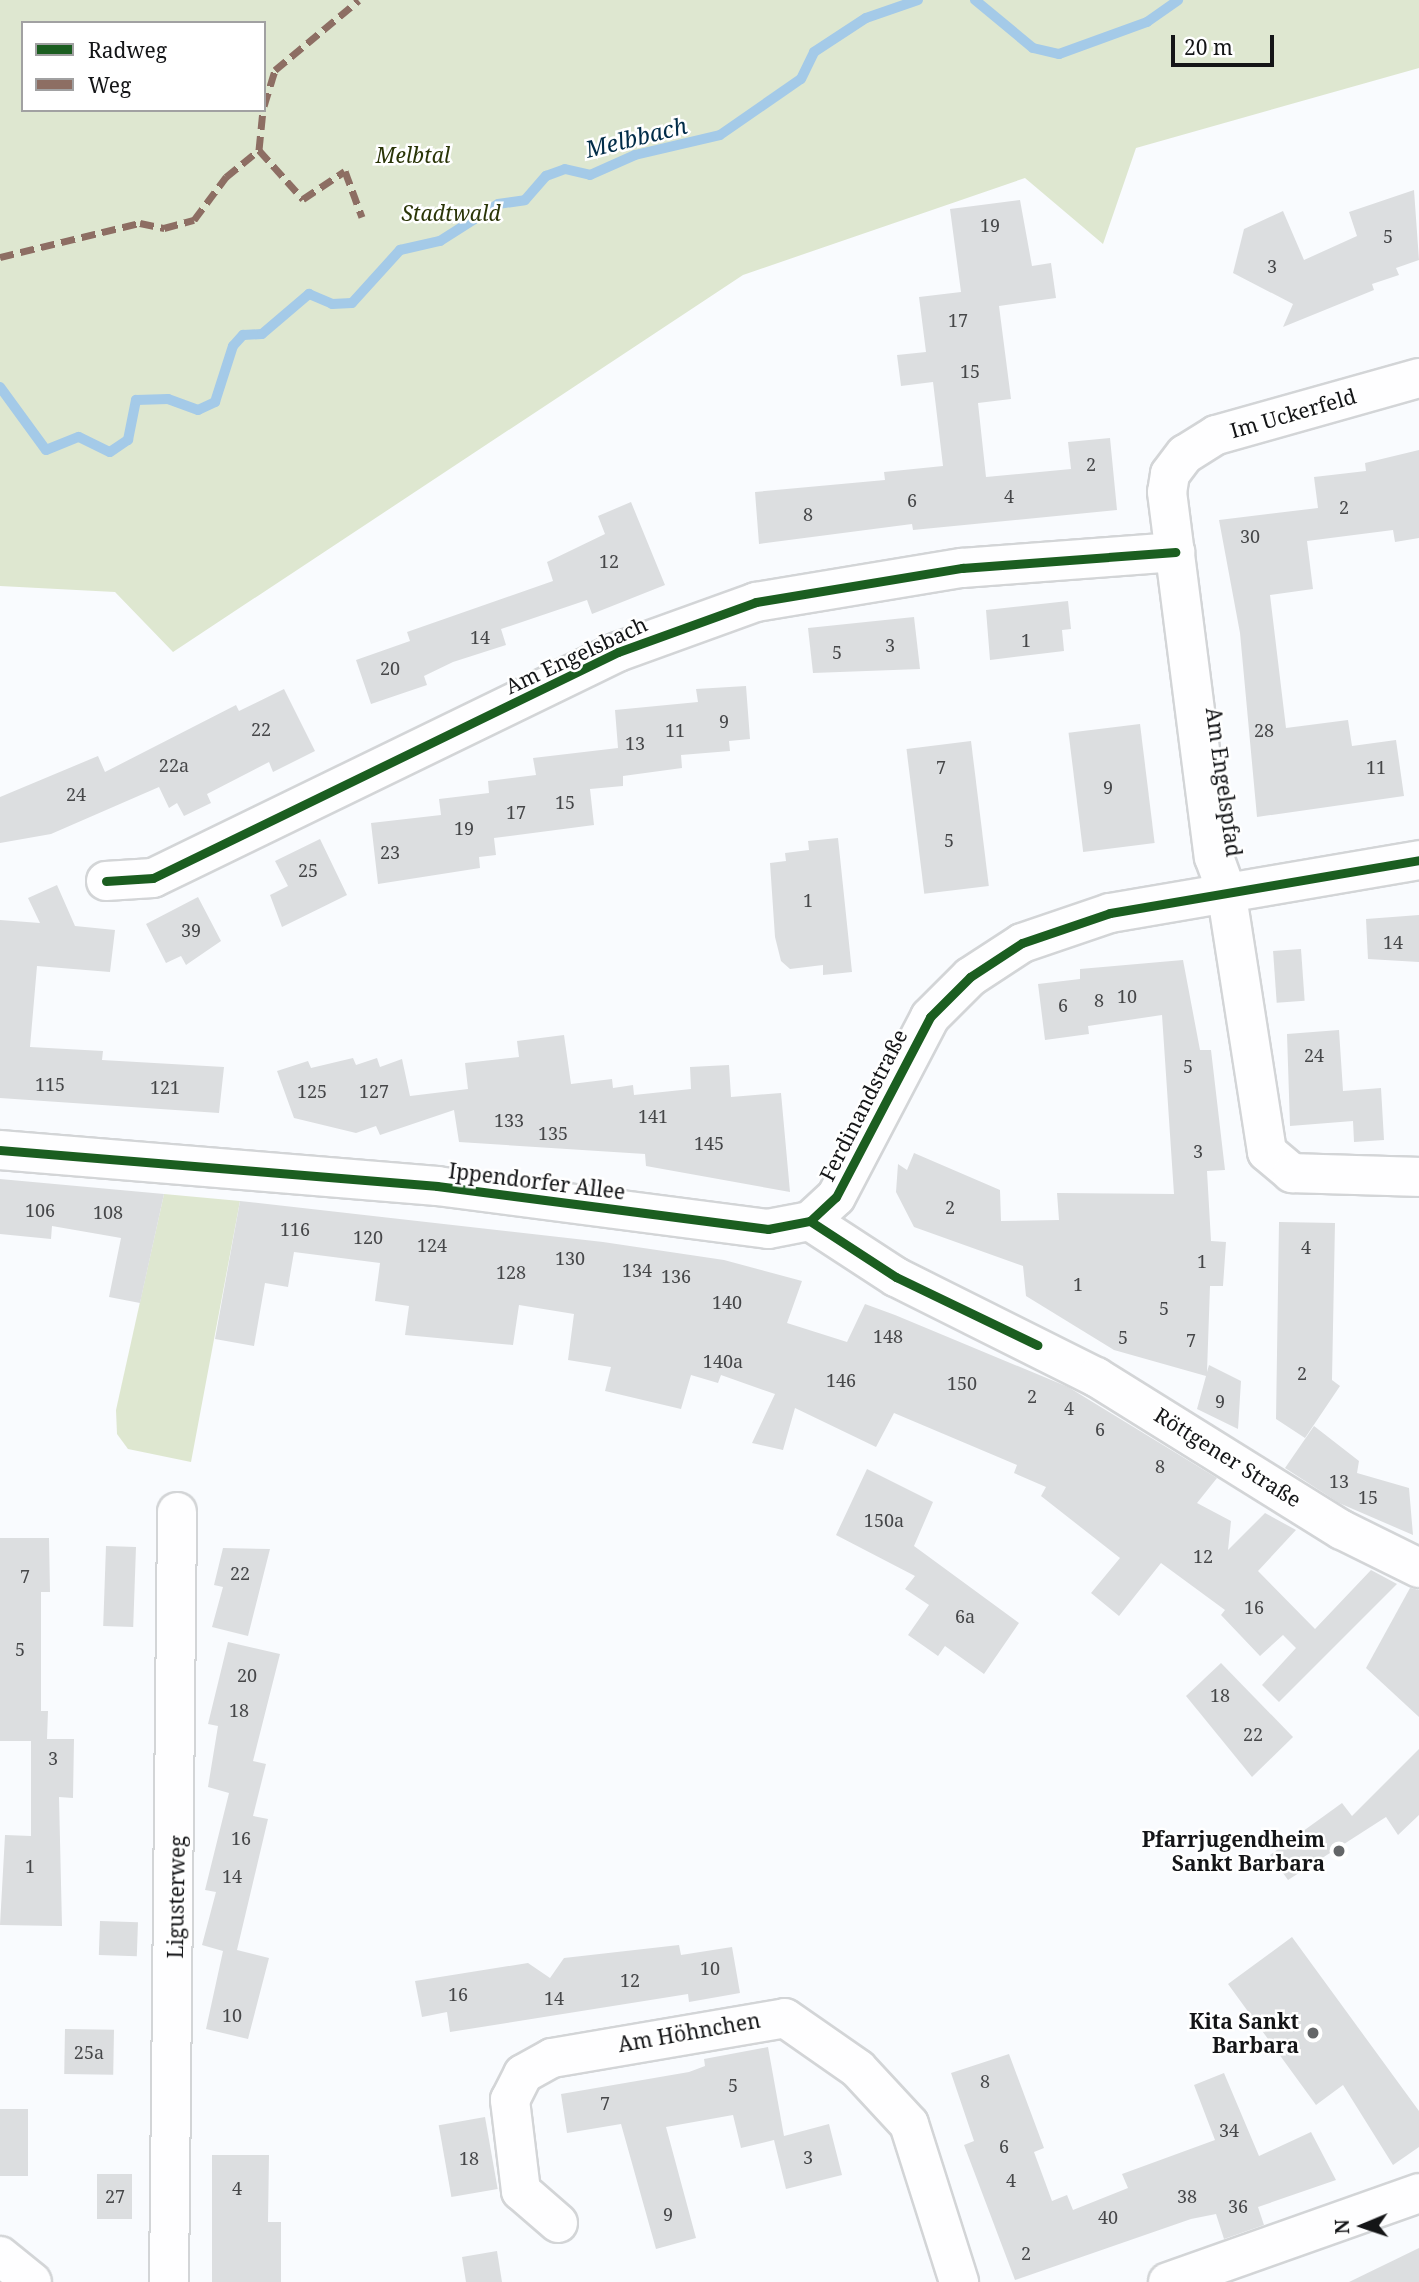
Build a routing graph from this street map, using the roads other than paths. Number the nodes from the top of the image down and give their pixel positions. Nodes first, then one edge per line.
1 (1419, 377) edge
2 (1176, 464) joint
3 (1175, 552) junction
4 (1419, 860) edge
5 (106, 881) dead end
6 (1226, 890) junction
7 (0, 1150) edge
8 (1419, 1177) edge
9 (810, 1221) junction
10 (177, 1512) dead end
11 (1419, 1568) edge
12 (1419, 2193) edge
13 (558, 2223) dead end
14 (0, 2256) edge
15 (32, 2282) edge
16 (169, 2282) edge
17 (959, 2282) edge
18 (1168, 2282) edge

1 - 2 street, Im Uckerfeld
2 - 3 street, Am Engelspfad
3 - 5 street, Am Engelsbach
3 - 6 street, Am Engelspfad
4 - 6 street, Ferdinandstraße
6 - 8 street, Am Engelspfad
6 - 9 street, Ferdinandstraße
7 - 9 street, Ippendorfer Allee
9 - 11 street, Röttgener Straße
10 - 16 street, Ligusterweg
12 - 18 street
13 - 17 street, Am Höhnchen
14 - 15 street

